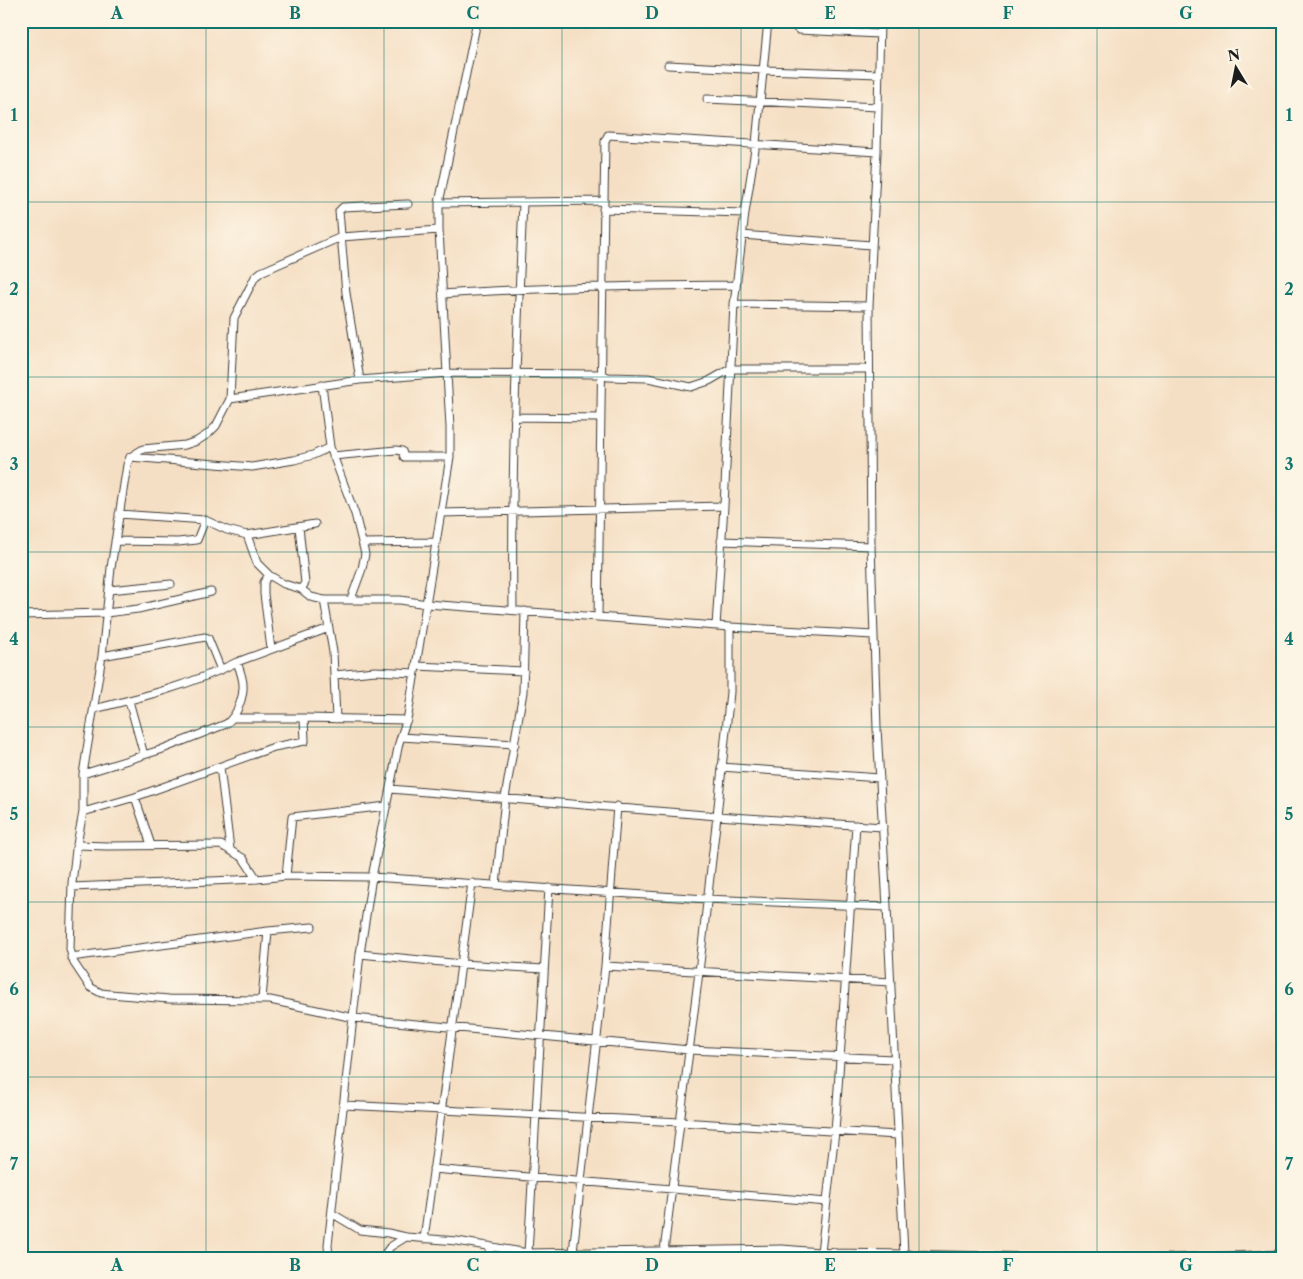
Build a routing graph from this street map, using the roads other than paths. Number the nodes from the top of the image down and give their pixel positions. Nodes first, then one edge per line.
1 (477, 21) edge
2 (768, 21) edge
3 (795, 21) edge
4 (880, 21) edge
5 (879, 34) junction
6 (668, 65) dead end
7 (764, 70) junction
8 (879, 74) junction
9 (708, 99) dead end
10 (761, 103) junction
11 (878, 107) junction
12 (756, 143) junction
13 (877, 152) junction
14 (604, 201) junction
15 (523, 202) junction
16 (439, 203) junction
17 (408, 204) dead end
18 (603, 210) junction
19 (745, 213) junction
20 (439, 230) junction
21 (742, 235) junction
22 (341, 236) junction
23 (871, 245) junction
24 (736, 285) junction
25 (602, 286) junction
26 (519, 289) junction
27 (444, 294) junction
28 (734, 304) junction
29 (869, 306) junction
30 (730, 369) junction
31 (869, 369) junction
32 (447, 372) junction
33 (516, 373) junction
34 (602, 374) junction
35 (360, 380) junction
36 (322, 385) junction
37 (230, 399) junction
38 (514, 417) junction
39 (601, 418) junction
40 (330, 448) junction
41 (333, 456) junction
42 (130, 457) junction
43 (450, 457) junction
44 (724, 506) junction
45 (600, 508) junction
46 (512, 511) junction
47 (441, 513) junction
48 (119, 514) junction
49 (205, 520) junction
50 (314, 524) dead end
51 (298, 527) junction
52 (247, 535) junction
53 (115, 541) junction
54 (435, 542) junction
55 (721, 542) junction
56 (363, 543) junction
57 (871, 546) junction
58 (269, 576) junction
59 (171, 584) dead end
60 (109, 590) junction
61 (301, 590) junction
62 (210, 592) dead end
63 (351, 599) junction
64 (324, 600) junction
65 (427, 604) junction
66 (513, 610) junction
67 (525, 611) junction
68 (106, 613) junction
69 (21, 615) edge
70 (598, 616) junction
71 (716, 626) junction
72 (730, 627) junction
73 (329, 628) junction
74 (873, 636) junction
75 (271, 649) junction
76 (102, 656) junction
77 (237, 662) junction
78 (416, 669) junction
79 (221, 670) junction
80 (524, 671) junction
81 (335, 675) junction
82 (129, 701) junction
83 (94, 710) junction
84 (234, 718) junction
85 (304, 718) junction
86 (336, 719) junction
87 (407, 720) junction
88 (401, 737) junction
89 (515, 744) junction
90 (144, 755) junction
91 (220, 767) junction
92 (721, 767) junction
93 (83, 774) junction
94 (880, 778) junction
95 (390, 789) junction
96 (135, 797) junction
97 (505, 798) junction
98 (387, 806) junction
99 (617, 806) junction
100 (83, 812) junction
101 (717, 816) junction
102 (856, 825) junction
103 (883, 827) junction
104 (77, 844) junction
105 (151, 845) junction
106 (230, 849) junction
107 (286, 876) junction
108 (372, 877) junction
109 (257, 880) junction
110 (472, 883) junction
111 (496, 885) junction
112 (72, 887) junction
113 (549, 888) junction
114 (611, 893) junction
115 (706, 899) junction
116 (851, 905) junction
117 (888, 907) junction
118 (312, 927) dead end
119 (268, 931) junction
120 (360, 954) junction
121 (71, 957) junction
122 (462, 964) junction
123 (605, 966) junction
124 (544, 969) junction
125 (699, 972) junction
126 (846, 981) junction
127 (891, 982) junction
128 (262, 999) junction
129 (354, 1018) junction
130 (454, 1027) junction
131 (540, 1035) junction
132 (596, 1040) junction
133 (689, 1050) junction
134 (840, 1056) junction
135 (894, 1059) junction
136 (343, 1105) junction
137 (441, 1109) junction
138 (535, 1116) junction
139 (588, 1118) junction
140 (680, 1122) junction
141 (835, 1132) junction
142 (897, 1135) junction
143 (433, 1169) junction
144 (532, 1176) junction
145 (582, 1181) junction
146 (672, 1188) junction
147 (828, 1202) junction
148 (333, 1214) junction
149 (406, 1237) junction
150 (424, 1239) junction
151 (489, 1246) junction
152 (664, 1251) junction
153 (573, 1252) junction
154 (821, 1252) junction
155 (528, 1253) junction
156 (712, 1254) edge
157 (904, 1254) junction
158 (1282, 1254) edge
159 (601, 1255) edge
160 (647, 1255) edge
161 (832, 1255) edge
162 (971, 1257) edge
163 (329, 1258) edge
164 (382, 1258) edge
165 (490, 1258) edge
166 (1076, 1258) edge
167 (1169, 1258) edge

1 - 16 street
2 - 7 street
3 - 5 street
4 - 5 street
5 - 8 street
6 - 7 street
7 - 8 street
7 - 10 street
8 - 11 street
9 - 10 street
10 - 11 street
10 - 12 street
11 - 13 street
12 - 13 street
12 - 14 street
12 - 19 street
13 - 23 street
14 - 15 street
14 - 18 street
15 - 16 street
15 - 26 street
16 - 20 street
17 - 22 street
18 - 19 street
18 - 25 street
19 - 21 street
20 - 22 street
20 - 27 street
21 - 23 street
21 - 24 street
22 - 35 street
22 - 37 street
23 - 29 street
24 - 25 street
24 - 28 street
25 - 26 street
25 - 34 street
26 - 27 street
26 - 33 street
27 - 32 street
28 - 29 street
28 - 30 street
29 - 31 street
30 - 31 street
30 - 34 street
30 - 44 street
31 - 57 street
32 - 33 street
32 - 35 street
32 - 43 street
33 - 34 street
33 - 38 street
34 - 39 street
35 - 36 street
36 - 37 street
36 - 40 street
37 - 42 street
38 - 39 street
38 - 46 street
39 - 45 street
40 - 41 street
40 - 42 street
41 - 43 street
41 - 56 street
42 - 48 street
43 - 47 street
44 - 45 street
44 - 55 street
45 - 46 street
45 - 70 street
46 - 47 street
46 - 66 street
47 - 54 street
48 - 49 street
48 - 53 street
49 - 52 street
49 - 53 street
50 - 51 street
51 - 52 street
51 - 61 street
52 - 58 street
53 - 60 street
54 - 56 street
54 - 65 street
55 - 57 street
55 - 71 street
56 - 63 street
57 - 74 street
58 - 61 street
58 - 75 street
59 - 60 street
60 - 68 street
61 - 64 street
62 - 68 street
63 - 64 street
63 - 65 street
64 - 73 street
65 - 66 street
65 - 78 street
66 - 67 street
67 - 70 street
67 - 80 street
68 - 69 street
68 - 76 street
70 - 71 street
71 - 72 street
72 - 74 street
72 - 92 street
73 - 75 street
73 - 81 street
74 - 94 street
75 - 77 street
76 - 79 street
76 - 83 street
77 - 79 street
77 - 84 street
78 - 80 street
78 - 81 street
78 - 87 street
79 - 82 street
80 - 89 street
81 - 86 street
82 - 83 street
82 - 90 street
83 - 93 street
84 - 85 street
84 - 90 street
85 - 86 street
85 - 91 street
86 - 87 street
87 - 88 street
88 - 89 street
88 - 95 street
89 - 97 street
90 - 93 street
91 - 96 street
91 - 106 street
92 - 94 street
92 - 101 street
93 - 100 street
94 - 103 street
95 - 97 street
95 - 98 street
96 - 100 street
96 - 105 street
97 - 99 street
97 - 111 street
98 - 107 street
98 - 108 street
99 - 101 street
99 - 114 street
100 - 104 street
101 - 102 street
101 - 115 street
102 - 103 street
102 - 116 street
103 - 117 street
104 - 105 street
104 - 112 street
105 - 106 street
106 - 109 street
107 - 108 street
107 - 109 street
108 - 110 street
108 - 120 street
109 - 112 street
110 - 111 street
110 - 122 street
111 - 113 street
112 - 121 street
113 - 114 street
113 - 124 street
114 - 115 street
114 - 123 street
115 - 116 street
115 - 125 street
116 - 117 street
116 - 126 street
117 - 127 street
118 - 119 street
119 - 121 street
119 - 128 street
120 - 122 street
120 - 129 street
121 - 128 street
122 - 124 street
122 - 130 street
123 - 125 street
123 - 132 street
124 - 131 street
125 - 126 street
125 - 133 street
126 - 127 street
126 - 134 street
127 - 135 street
128 - 129 street
129 - 130 street
129 - 136 street
130 - 131 street
130 - 137 street
131 - 132 street
131 - 138 street
132 - 133 street
132 - 139 street
133 - 134 street
133 - 140 street
134 - 135 street
134 - 141 street
135 - 142 street
136 - 137 street
136 - 148 street
137 - 138 street
137 - 143 street
138 - 139 street
138 - 144 street
139 - 140 street
139 - 145 street
140 - 141 street
140 - 146 street
141 - 142 street
141 - 147 street
142 - 157 street
143 - 144 street
143 - 150 street
144 - 145 street
144 - 155 street
145 - 146 street
145 - 153 street
146 - 147 street
146 - 152 street
147 - 154 street
148 - 149 street
148 - 163 street
149 - 150 street
149 - 164 street
150 - 151 street
151 - 155 street
151 - 165 street
152 - 156 street
152 - 160 street
153 - 155 street
153 - 159 street
154 - 156 street
154 - 161 street
157 - 161 street
157 - 162 street
158 - 167 street
159 - 160 street
162 - 166 street

